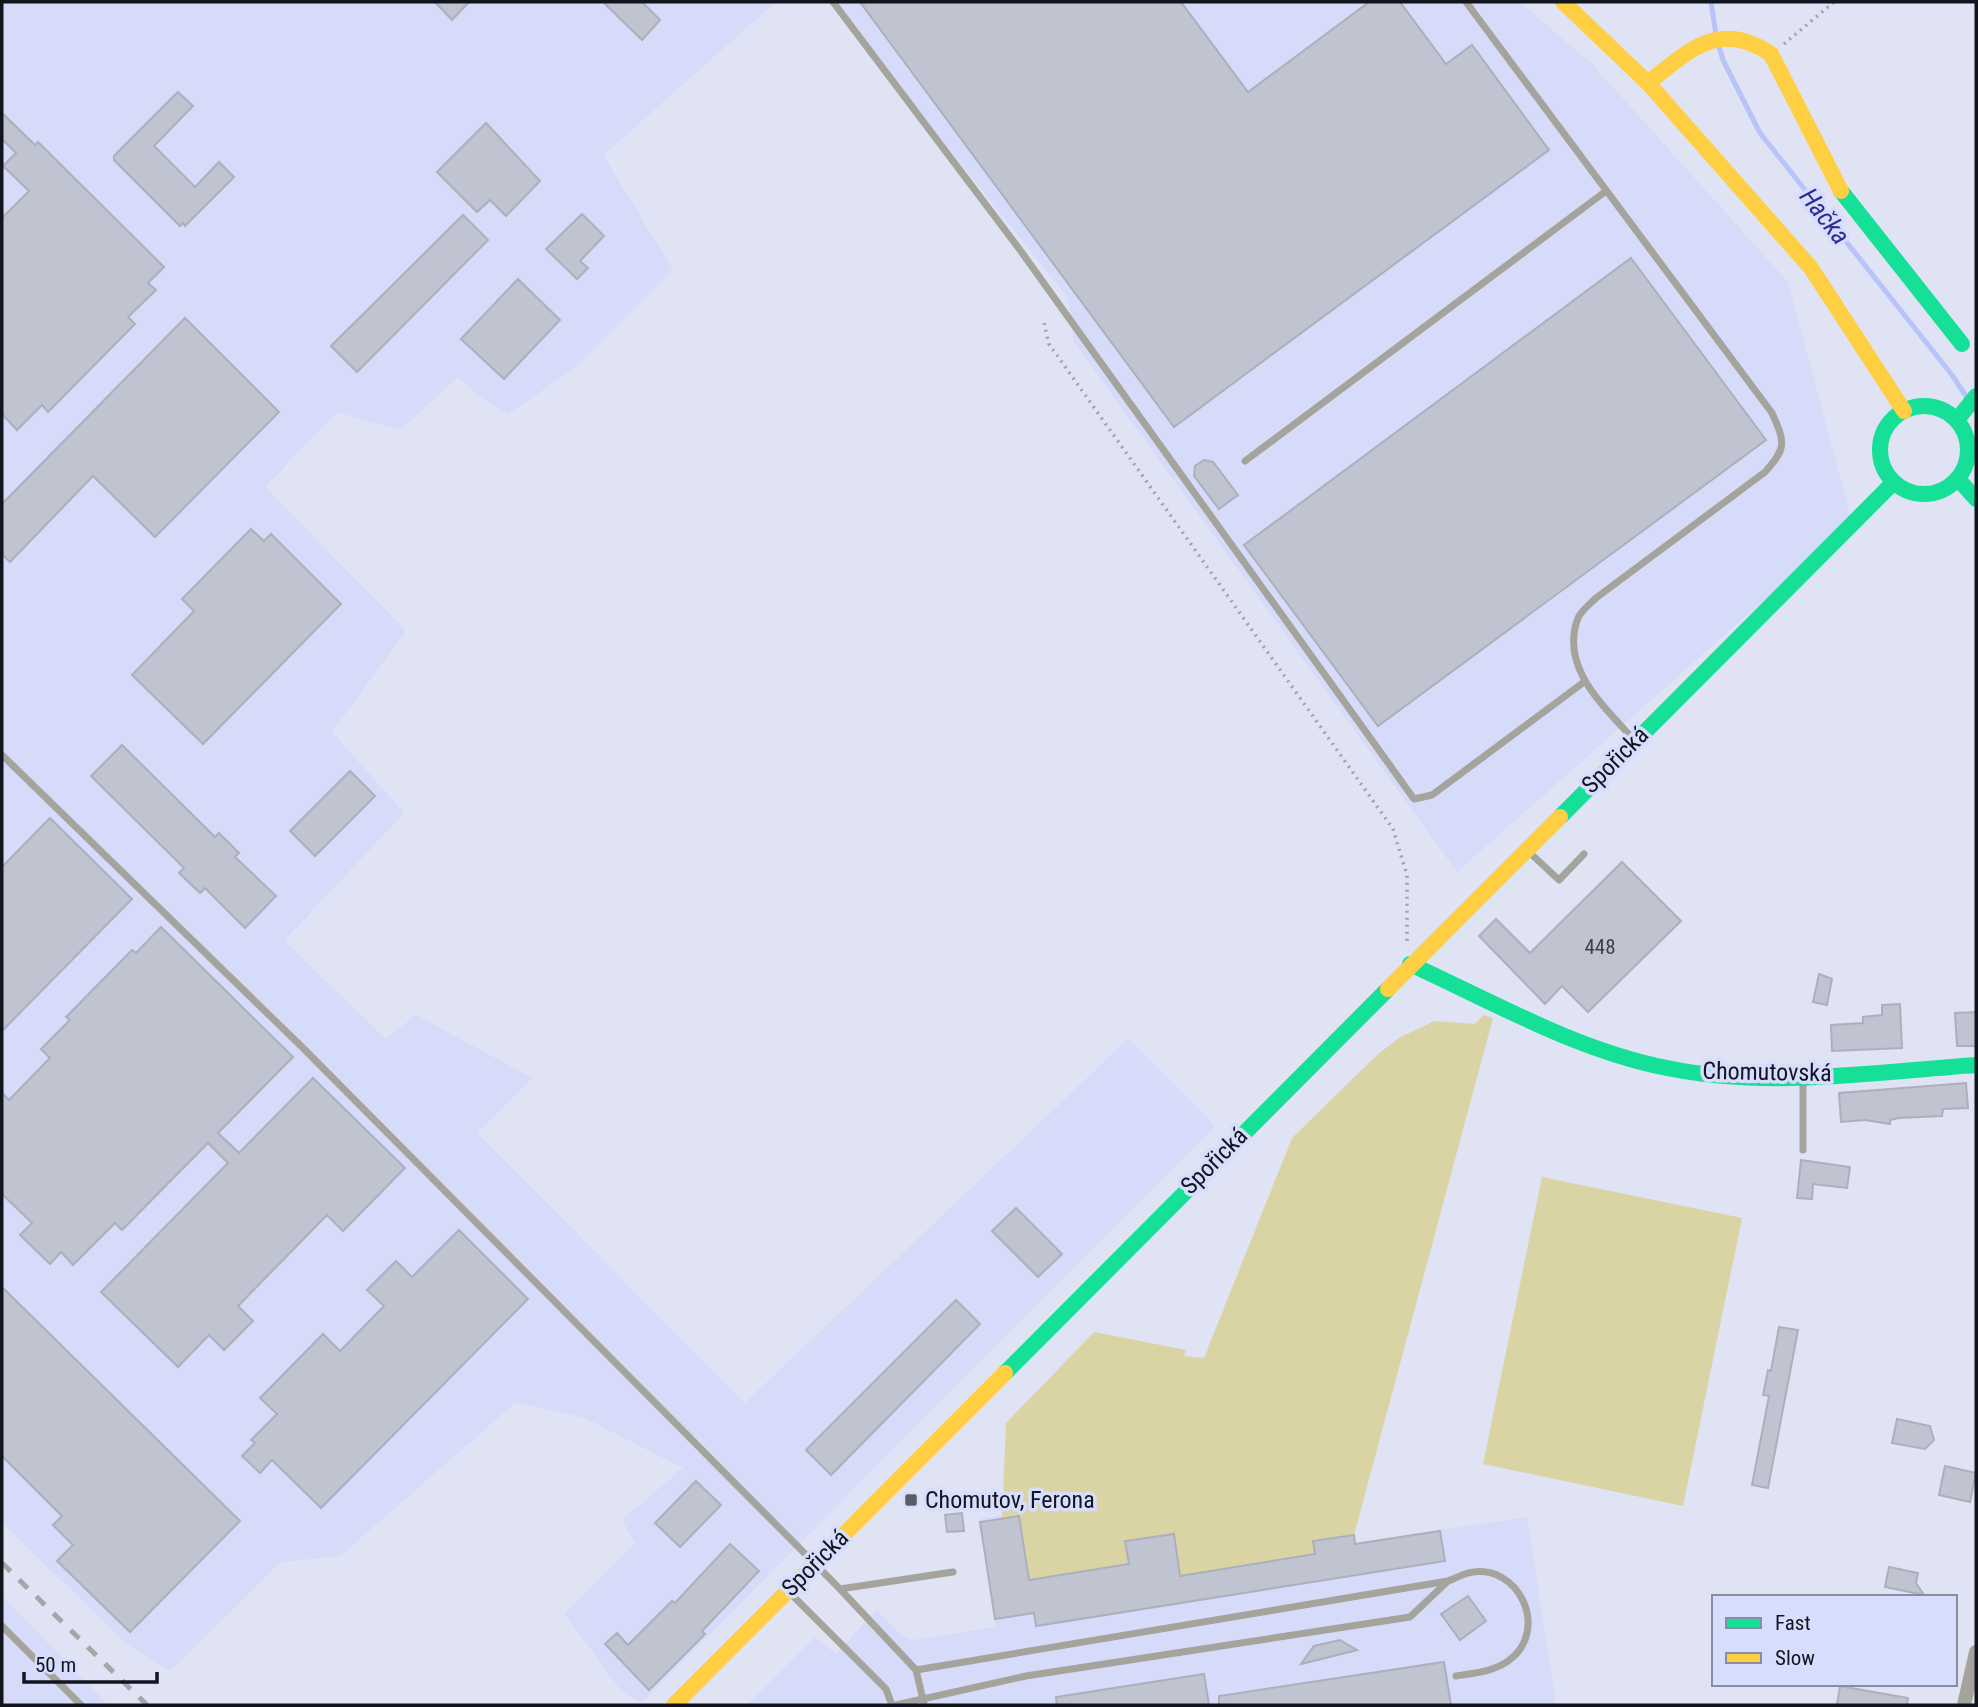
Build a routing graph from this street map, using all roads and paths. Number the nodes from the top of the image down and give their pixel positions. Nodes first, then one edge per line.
1 (833, 2) edge
2 (1466, 2) edge
3 (1563, 2) edge
4 (1834, 2) edge
5 (1771, 54) junction
6 (1648, 83) junction
7 (1606, 191) junction
8 (1044, 323) dead end
9 (1962, 344) dead end
10 (1976, 396) edge
11 (1904, 411) junction
12 (1958, 418) junction
13 (1245, 461) dead end
14 (1958, 479) junction
15 (1894, 482) junction
16 (1976, 499) edge
17 (1584, 682) junction
18 (1634, 740) junction
19 (2, 755) edge
20 (1526, 849) junction
21 (1584, 854) dead end
22 (1410, 964) junction
23 (1976, 1065) edge
24 (1803, 1074) junction
25 (1803, 1150) dead end
26 (815, 1563) junction
27 (953, 1572) dead end
28 (1448, 1581) junction
29 (840, 1589) junction
30 (788, 1590) junction
31 (2, 1626) edge
32 (1976, 1652) edge
33 (916, 1670) junction
34 (1456, 1676) dead end
35 (923, 1703) edge
36 (81, 1705) edge
37 (674, 1705) edge
38 (894, 1705) edge
39 (1964, 1705) edge

1 - 17 lane
2 - 7 lane
3 - 6 street
4 - 5 path
5 - 6 street
5 - 9 street
6 - 11 street
7 - 13 lane
7 - 17 lane
8 - 22 path
10 - 12 street
11 - 12 street
11 - 15 street
12 - 14 street
14 - 15 street
14 - 16 street
15 - 18 street, Spořická
17 - 18 lane
18 - 20 street, Spořická
19 - 26 lane
20 - 21 lane
20 - 22 street, Spořická
22 - 24 street, Chomutovská
22 - 26 street, Spořická
23 - 24 street, Chomutovská
24 - 25 lane
26 - 29 lane
26 - 30 street, Spořická
27 - 29 lane
28 - 33 lane
28 - 34 lane
28 - 35 lane
29 - 33 lane
30 - 37 street, Spořická
30 - 38 lane
31 - 36 lane
32 - 39 street
33 - 35 lane
35 - 38 lane

